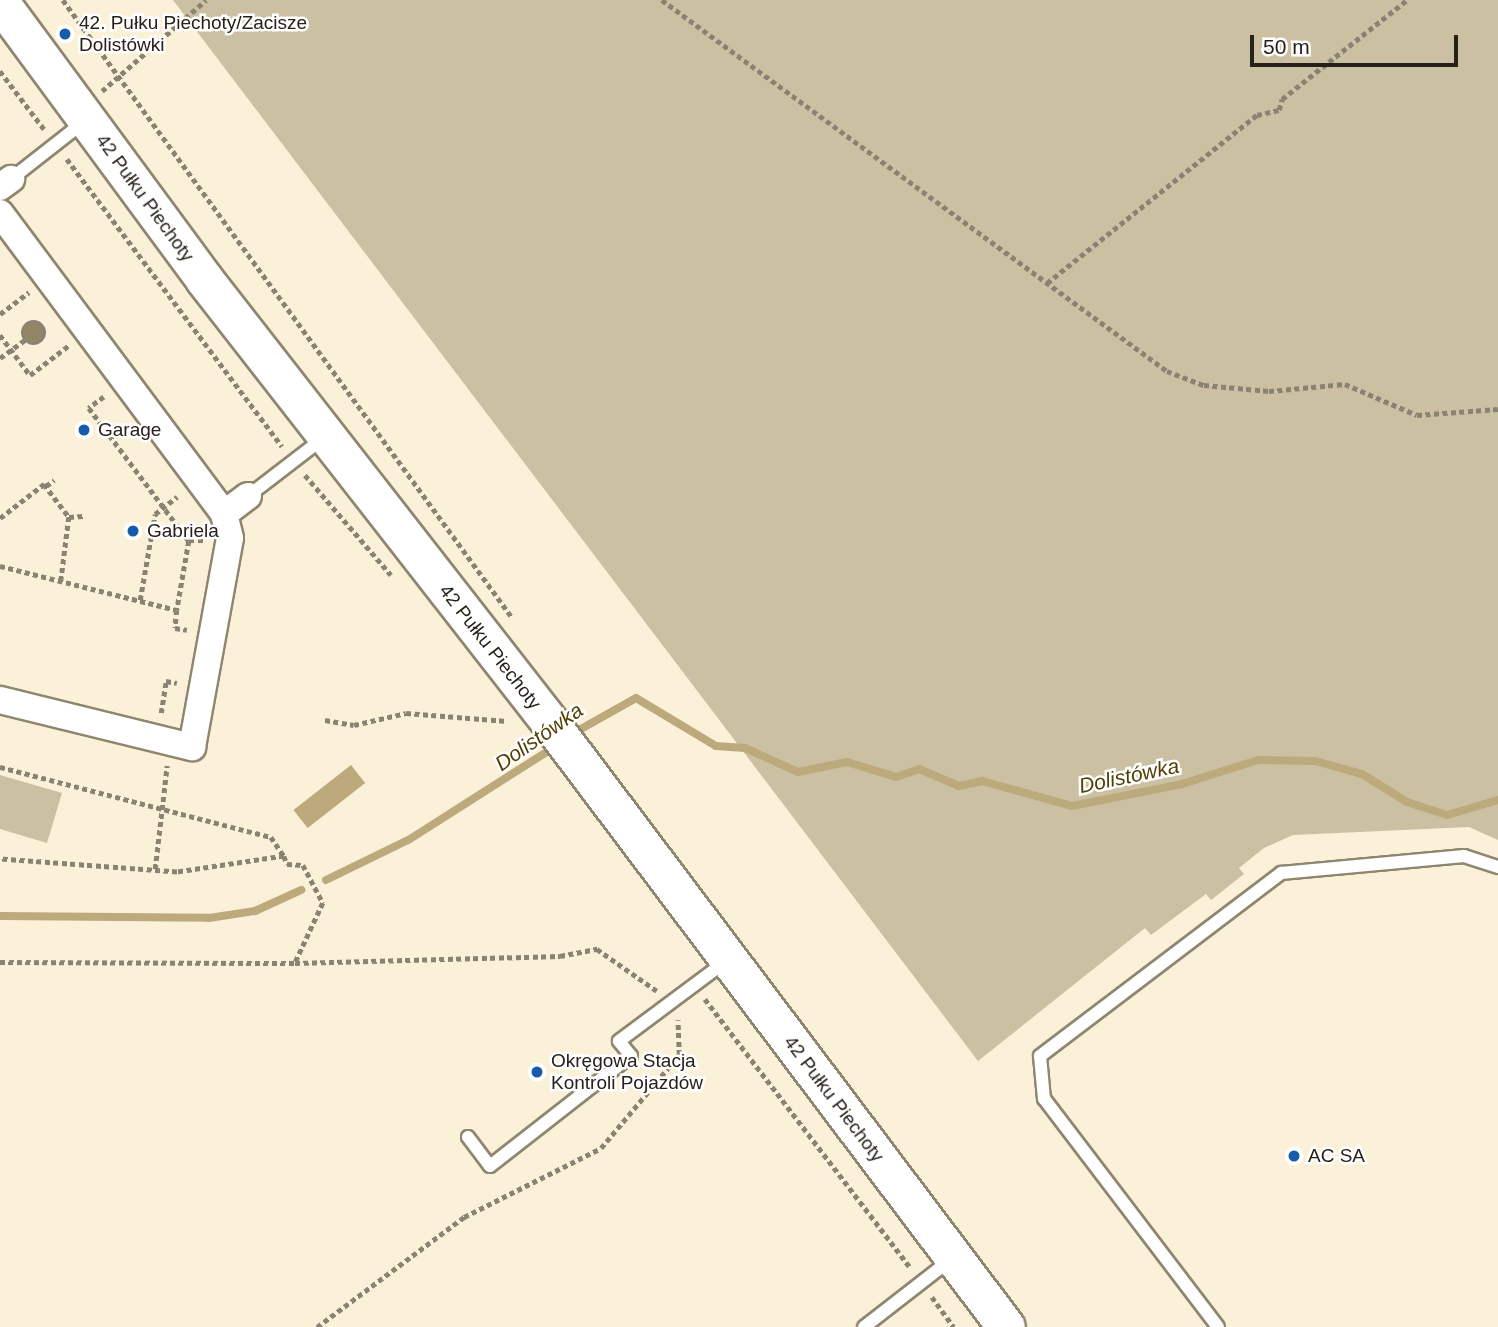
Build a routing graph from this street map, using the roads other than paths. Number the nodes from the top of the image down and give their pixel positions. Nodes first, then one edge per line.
1 (0, 2) edge
2 (88, 119) junction
3 (6, 183) edge
4 (0, 213) edge
5 (325, 437) junction
6 (248, 496) joint
7 (224, 514) junction
8 (0, 700) edge
9 (1498, 867) edge
10 (728, 960) junction
11 (467, 1137) dead end
12 (954, 1257) junction
13 (864, 1327) edge
14 (1006, 1327) edge
15 (1218, 1327) edge

1 - 2 street, 42 Pułku Piechoty
2 - 3 lane
2 - 5 street, 42 Pułku Piechoty
4 - 7 street
5 - 6 lane
5 - 10 street, 42 Pułku Piechoty
6 - 7 street
7 - 8 street
9 - 15 lane
10 - 11 lane
10 - 12 street, 42 Pułku Piechoty
12 - 13 lane
12 - 14 street, 42 Pułku Piechoty

